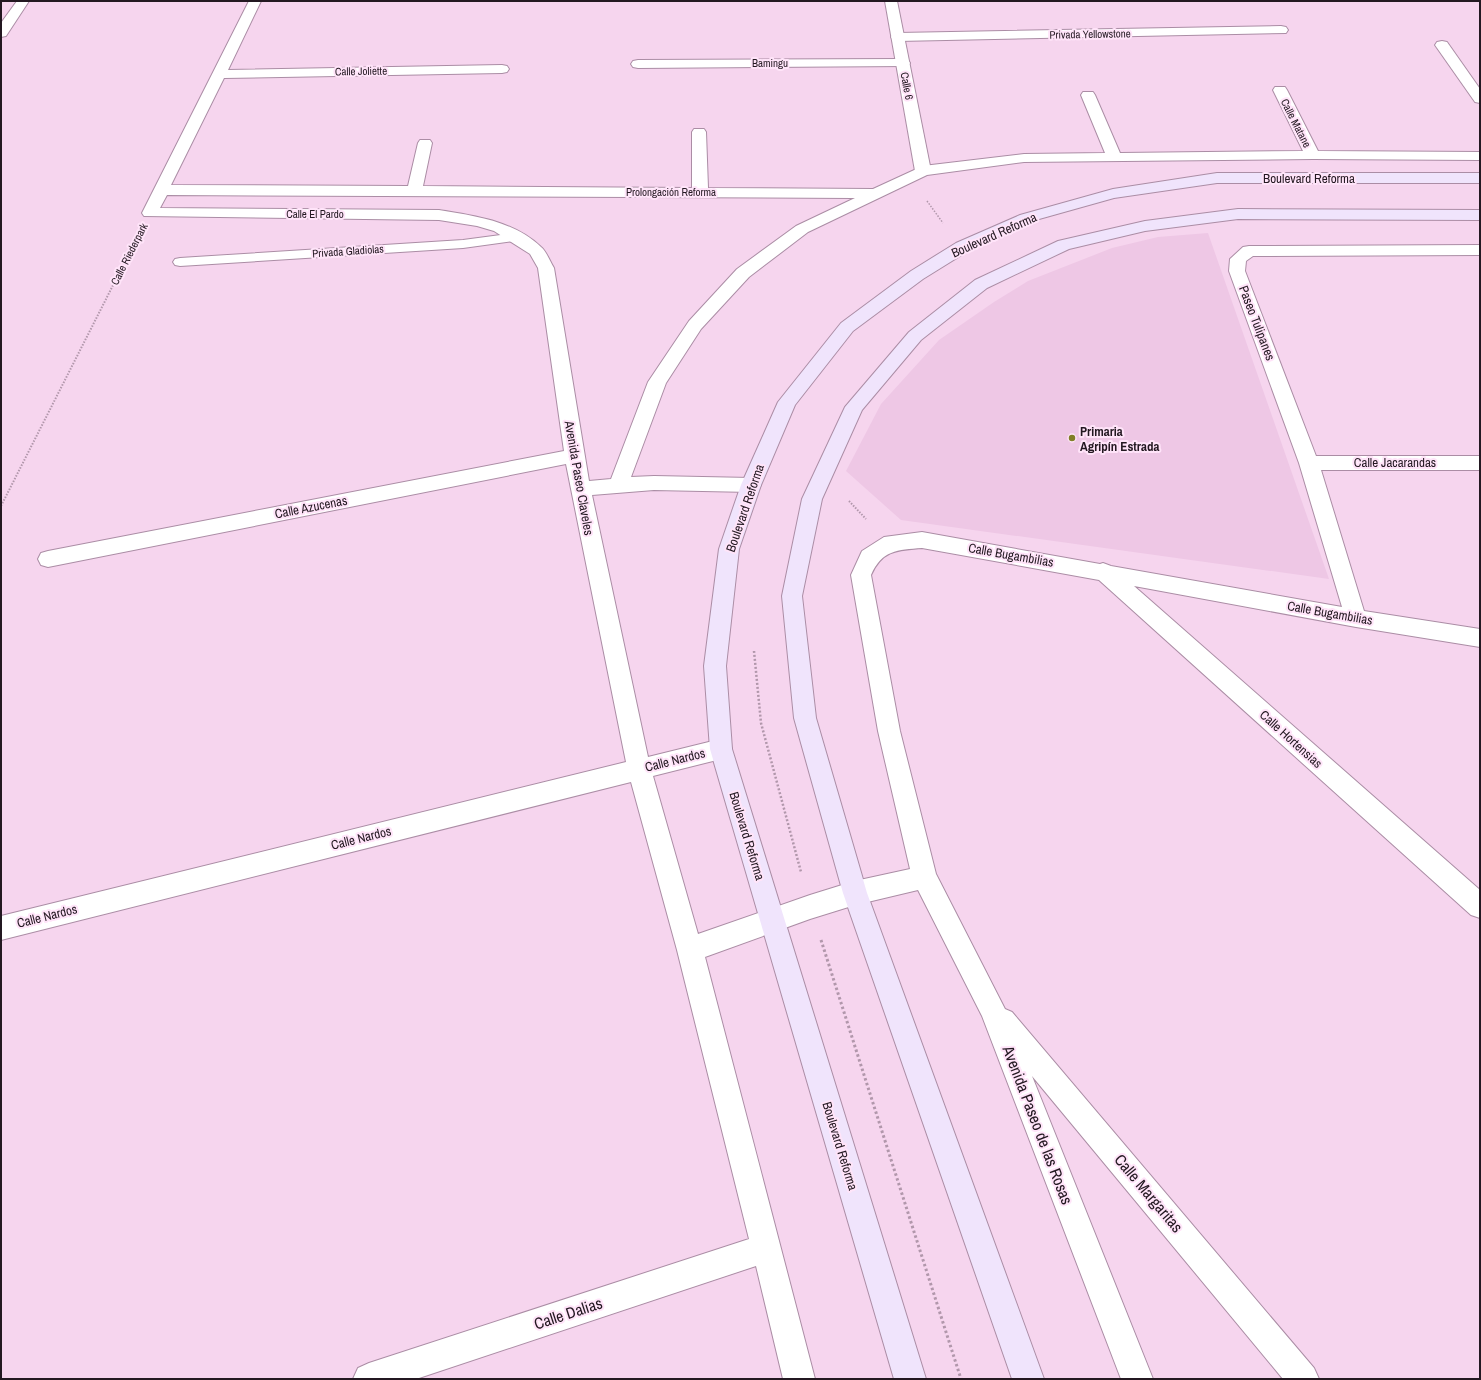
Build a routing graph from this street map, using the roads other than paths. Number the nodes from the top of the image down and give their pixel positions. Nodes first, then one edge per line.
1 (23, 1) edge
2 (254, 1) edge
3 (892, 1) edge
4 (1281, 30) dead end
5 (1, 32) edge
6 (898, 37) junction
7 (1442, 45) dead end
8 (903, 63) junction
9 (638, 64) dead end
10 (502, 69) dead end
11 (220, 74) junction
12 (1280, 90) dead end
13 (1088, 95) dead end
14 (1480, 99) edge
15 (699, 132) dead end
16 (425, 143) dead end
17 (1313, 155) junction
18 (1480, 156) edge
19 (1114, 157) junction
20 (916, 174) junction
21 (1480, 178) edge
22 (162, 190) junction
23 (415, 190) junction
24 (466, 190) joint
25 (700, 192) junction
26 (874, 193) junction
27 (150, 213) joint
28 (1480, 215) edge
29 (479, 221) joint
30 (516, 237) junction
31 (1480, 250) edge
32 (180, 262) dead end
33 (574, 456) junction
34 (1310, 463) junction
35 (1480, 463) edge
36 (618, 485) junction
37 (751, 485) junction
38 (581, 489) junction
39 (48, 560) dead end
40 (1103, 571) junction
41 (1356, 618) junction
42 (1480, 638) edge
43 (721, 749) junction
44 (639, 769) junction
45 (924, 877) junction
46 (855, 893) junction
47 (1480, 906) edge
48 (772, 920) junction
49 (1, 928) edge
50 (690, 950) junction
51 (992, 1009) junction
52 (766, 1248) junction
53 (369, 1379) edge
54 (799, 1379) edge
55 (910, 1379) edge
56 (1028, 1379) edge
57 (1137, 1379) edge
58 (1303, 1379) edge

1 - 5 street
2 - 11 street, Calle Riederpark
3 - 6 street, Calle 6
4 - 6 street, Privada Yellowstone
6 - 8 street, Calle 6
7 - 14 street
8 - 9 street, Bamingu
8 - 20 street, Calle 6
10 - 11 street, Calle Joliette
11 - 22 street, Calle Riederpark
12 - 17 street, Calle Matane
13 - 19 street
15 - 25 street
16 - 23 street
17 - 18 street
17 - 19 street
19 - 20 street
20 - 26 street
21 - 37 main road, Boulevard Reforma
22 - 23 street, Calle El Pardo
22 - 27 street, Calle Riederpark
23 - 24 street, Calle El Pardo
24 - 25 street, Prolongación Reforma
25 - 26 street, Prolongación Reforma
26 - 36 street
27 - 29 street, Calle El Pardo
28 - 46 main road
29 - 30 street, Avenida Paseo Claveles
30 - 32 lane, Privada Gladiolas
30 - 33 street, Avenida Paseo Claveles
31 - 34 street, Paseo Tulipanes
33 - 38 street, Avenida Paseo Claveles
33 - 39 street, Calle Azucenas
34 - 35 street, Calle Jacarandas
34 - 41 street, Paseo Tulipanes
36 - 37 street
36 - 38 street
37 - 43 main road, Boulevard Reforma
38 - 44 street, Avenida Paseo Claveles
40 - 41 street, Calle Bugambilias
40 - 45 street, Calle Bugambilias
40 - 47 street, Calle Hortensias
41 - 42 street, Calle Bugambilias
43 - 44 street, Calle Nardos
43 - 48 main road, Boulevard Reforma
44 - 49 street, Calle Nardos
44 - 50 street, Avenida Paseo Claveles
45 - 46 street
45 - 51 street, Avenida Paseo de las Rosas
46 - 48 street
46 - 56 main road
48 - 50 street
48 - 55 main road, Boulevard Reforma
50 - 52 street, Avenida Paseo Claveles
51 - 57 street, Avenida Paseo de las Rosas
51 - 58 street, Calle Margaritas
52 - 53 street, Calle Dalias
52 - 54 street, Avenida Paseo Claveles

